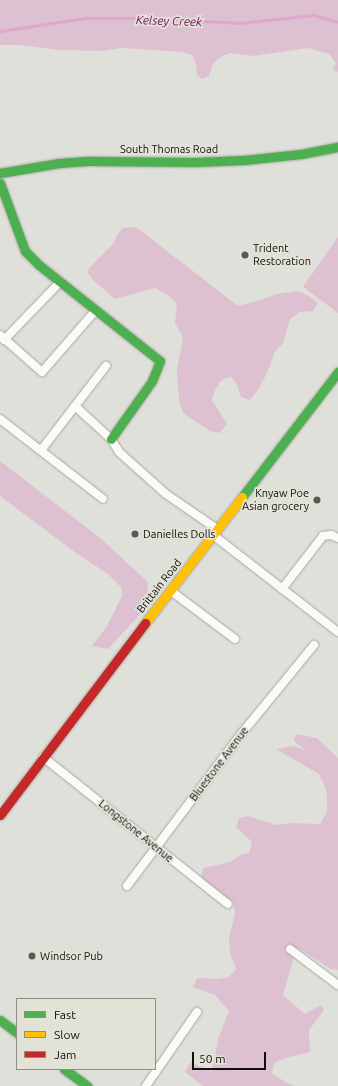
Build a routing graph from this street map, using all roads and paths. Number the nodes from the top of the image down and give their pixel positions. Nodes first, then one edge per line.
1 (338, 147) edge
2 (0, 173) edge
3 (0, 183) edge
4 (60, 282) junction
5 (96, 310) junction
6 (2, 337) edge
7 (106, 366) dead end
8 (338, 372) edge
9 (75, 406) junction
10 (0, 419) edge
11 (111, 439) junction
12 (42, 449) junction
13 (104, 498) dead end
14 (215, 532) junction
15 (338, 538) edge
16 (282, 589) junction
17 (171, 591) junction
18 (338, 632) edge
19 (235, 639) dead end
20 (314, 644) dead end
21 (43, 757) junction
22 (0, 815) edge
23 (157, 846) junction
24 (127, 886) dead end
25 (228, 904) dead end
26 (290, 949) dead end
27 (338, 985) edge
28 (197, 1012) dead end
29 (0, 1020) edge
30 (16, 1032) edge
31 (65, 1070) edge
32 (87, 1086) edge
33 (146, 1086) edge

1 - 2 street, South Thomas Road
3 - 4 street
4 - 5 street
4 - 6 street
5 - 6 street
5 - 11 street
7 - 9 street
8 - 14 street, Brittain Road
9 - 11 street
9 - 12 street
10 - 12 street
11 - 14 street
12 - 13 street
14 - 16 street
14 - 17 street, Brittain Road
15 - 16 street
16 - 18 street
17 - 19 street
17 - 21 street, Brittain Road
20 - 23 street, Bluestone Avenue
21 - 22 street, Brittain Road
21 - 23 street, Longstone Avenue
23 - 24 street, Bluestone Avenue
23 - 25 street, Longstone Avenue
26 - 27 street
28 - 33 street
29 - 30 street
31 - 32 street

